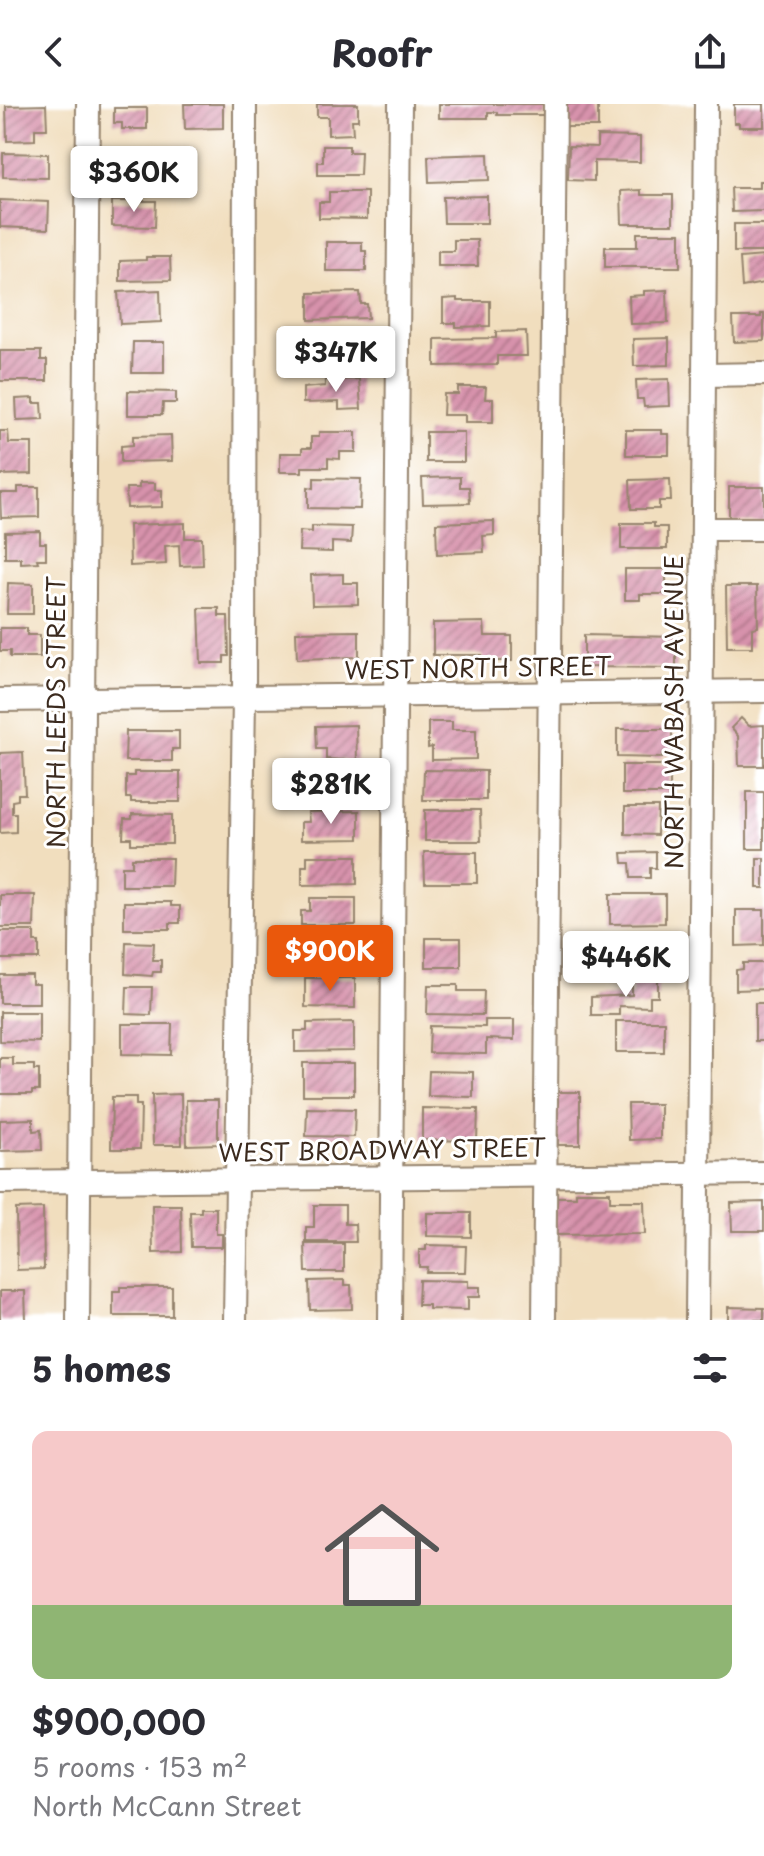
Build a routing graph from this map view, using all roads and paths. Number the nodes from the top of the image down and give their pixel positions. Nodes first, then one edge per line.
1 (88, 104) edge
2 (245, 104) edge
3 (400, 104) edge
4 (555, 104) edge
5 (706, 104) edge
6 (764, 374) edge
7 (705, 375) junction
8 (703, 529) junction
9 (764, 529) edge
10 (764, 691) edge
11 (701, 692) junction
12 (551, 694) junction
13 (396, 696) junction
14 (244, 697) junction
15 (83, 699) junction
16 (0, 700) edge
17 (764, 1173) edge
18 (545, 1175) junction
19 (699, 1175) junction
20 (391, 1177) junction
21 (236, 1179) junction
22 (80, 1181) junction
23 (0, 1182) edge
24 (78, 1320) edge
25 (235, 1320) edge
26 (390, 1320) edge
27 (544, 1320) edge
28 (697, 1320) edge

1 - 15 street, NORTH LEEDS STREET
2 - 14 street
3 - 13 street
4 - 12 street
5 - 7 street, NORTH WABASH AVENUE
6 - 7 street
7 - 8 street, NORTH WABASH AVENUE
8 - 9 street
8 - 11 street, NORTH WABASH AVENUE
10 - 11 street, WEST NORTH STREET
11 - 12 street, WEST NORTH STREET
11 - 19 street, NORTH WABASH AVENUE
12 - 13 street, WEST NORTH STREET
12 - 18 street
13 - 14 street, WEST NORTH STREET
13 - 20 street
14 - 15 street, WEST NORTH STREET
14 - 21 street
15 - 16 street, WEST NORTH STREET
15 - 22 street, NORTH LEEDS STREET
17 - 19 street, WEST BROADWAY STREET
18 - 19 street, WEST BROADWAY STREET
18 - 20 street, WEST BROADWAY STREET
18 - 27 street
19 - 28 street, NORTH WABASH AVENUE
20 - 21 street, WEST BROADWAY STREET
20 - 26 street
21 - 22 street, WEST BROADWAY STREET
21 - 25 street
22 - 23 street, WEST BROADWAY STREET
22 - 24 street, NORTH LEEDS STREET

